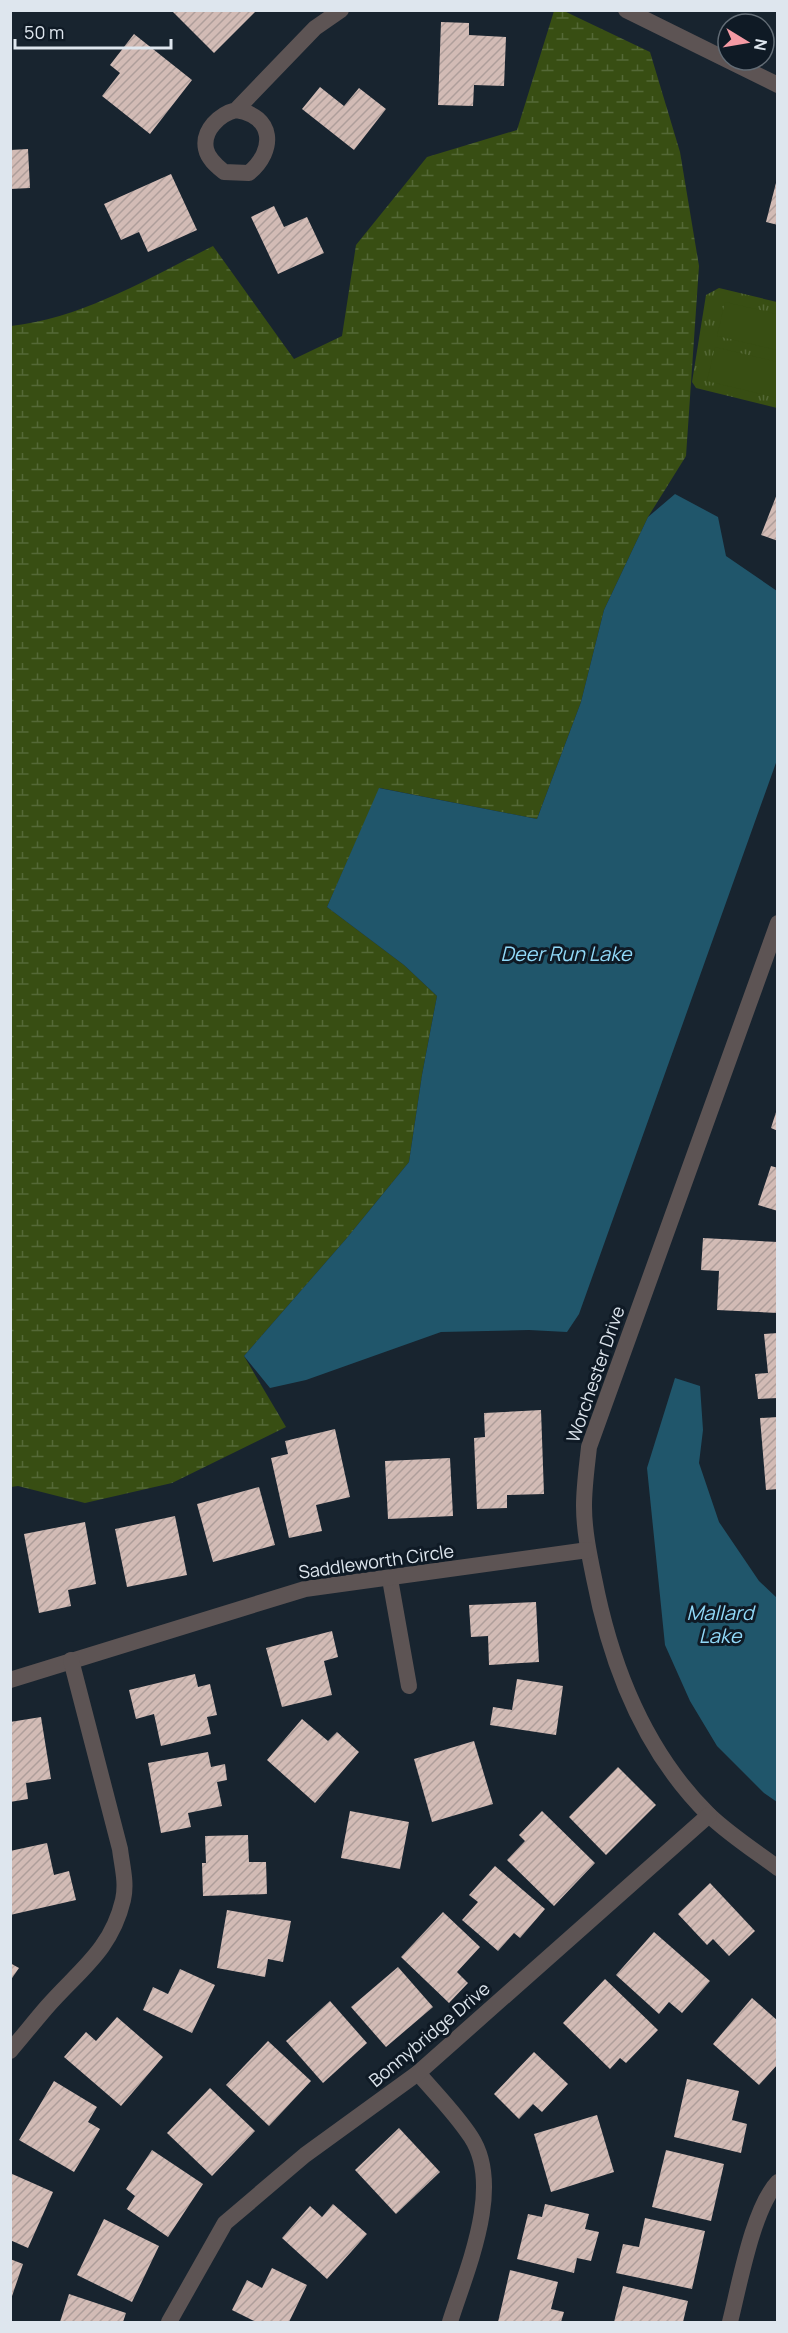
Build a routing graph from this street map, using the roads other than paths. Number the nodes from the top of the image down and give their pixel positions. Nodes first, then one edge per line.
1 (341, 10) edge
2 (626, 10) edge
3 (777, 85) edge
4 (236, 110) dead end
5 (777, 923) edge
6 (588, 1550) junction
7 (390, 1579) junction
8 (71, 1660) junction
9 (10, 1680) edge
10 (409, 1686) dead end
11 (709, 1815) junction
12 (777, 1868) edge
13 (10, 2052) edge
14 (418, 2073) junction
15 (777, 2182) edge
16 (169, 2322) edge
17 (450, 2322) edge
18 (730, 2322) edge

1 - 4 street
2 - 3 street
5 - 6 street, Worchester Drive
6 - 7 street, Saddleworth Circle
6 - 11 street, Worchester Drive
7 - 8 street, Saddleworth Circle
7 - 10 street
8 - 9 street, Saddleworth Circle
8 - 13 street
11 - 12 street, Worchester Drive
11 - 14 street, Bonnybridge Drive
14 - 16 street, Bonnybridge Drive
14 - 17 street
15 - 18 street

